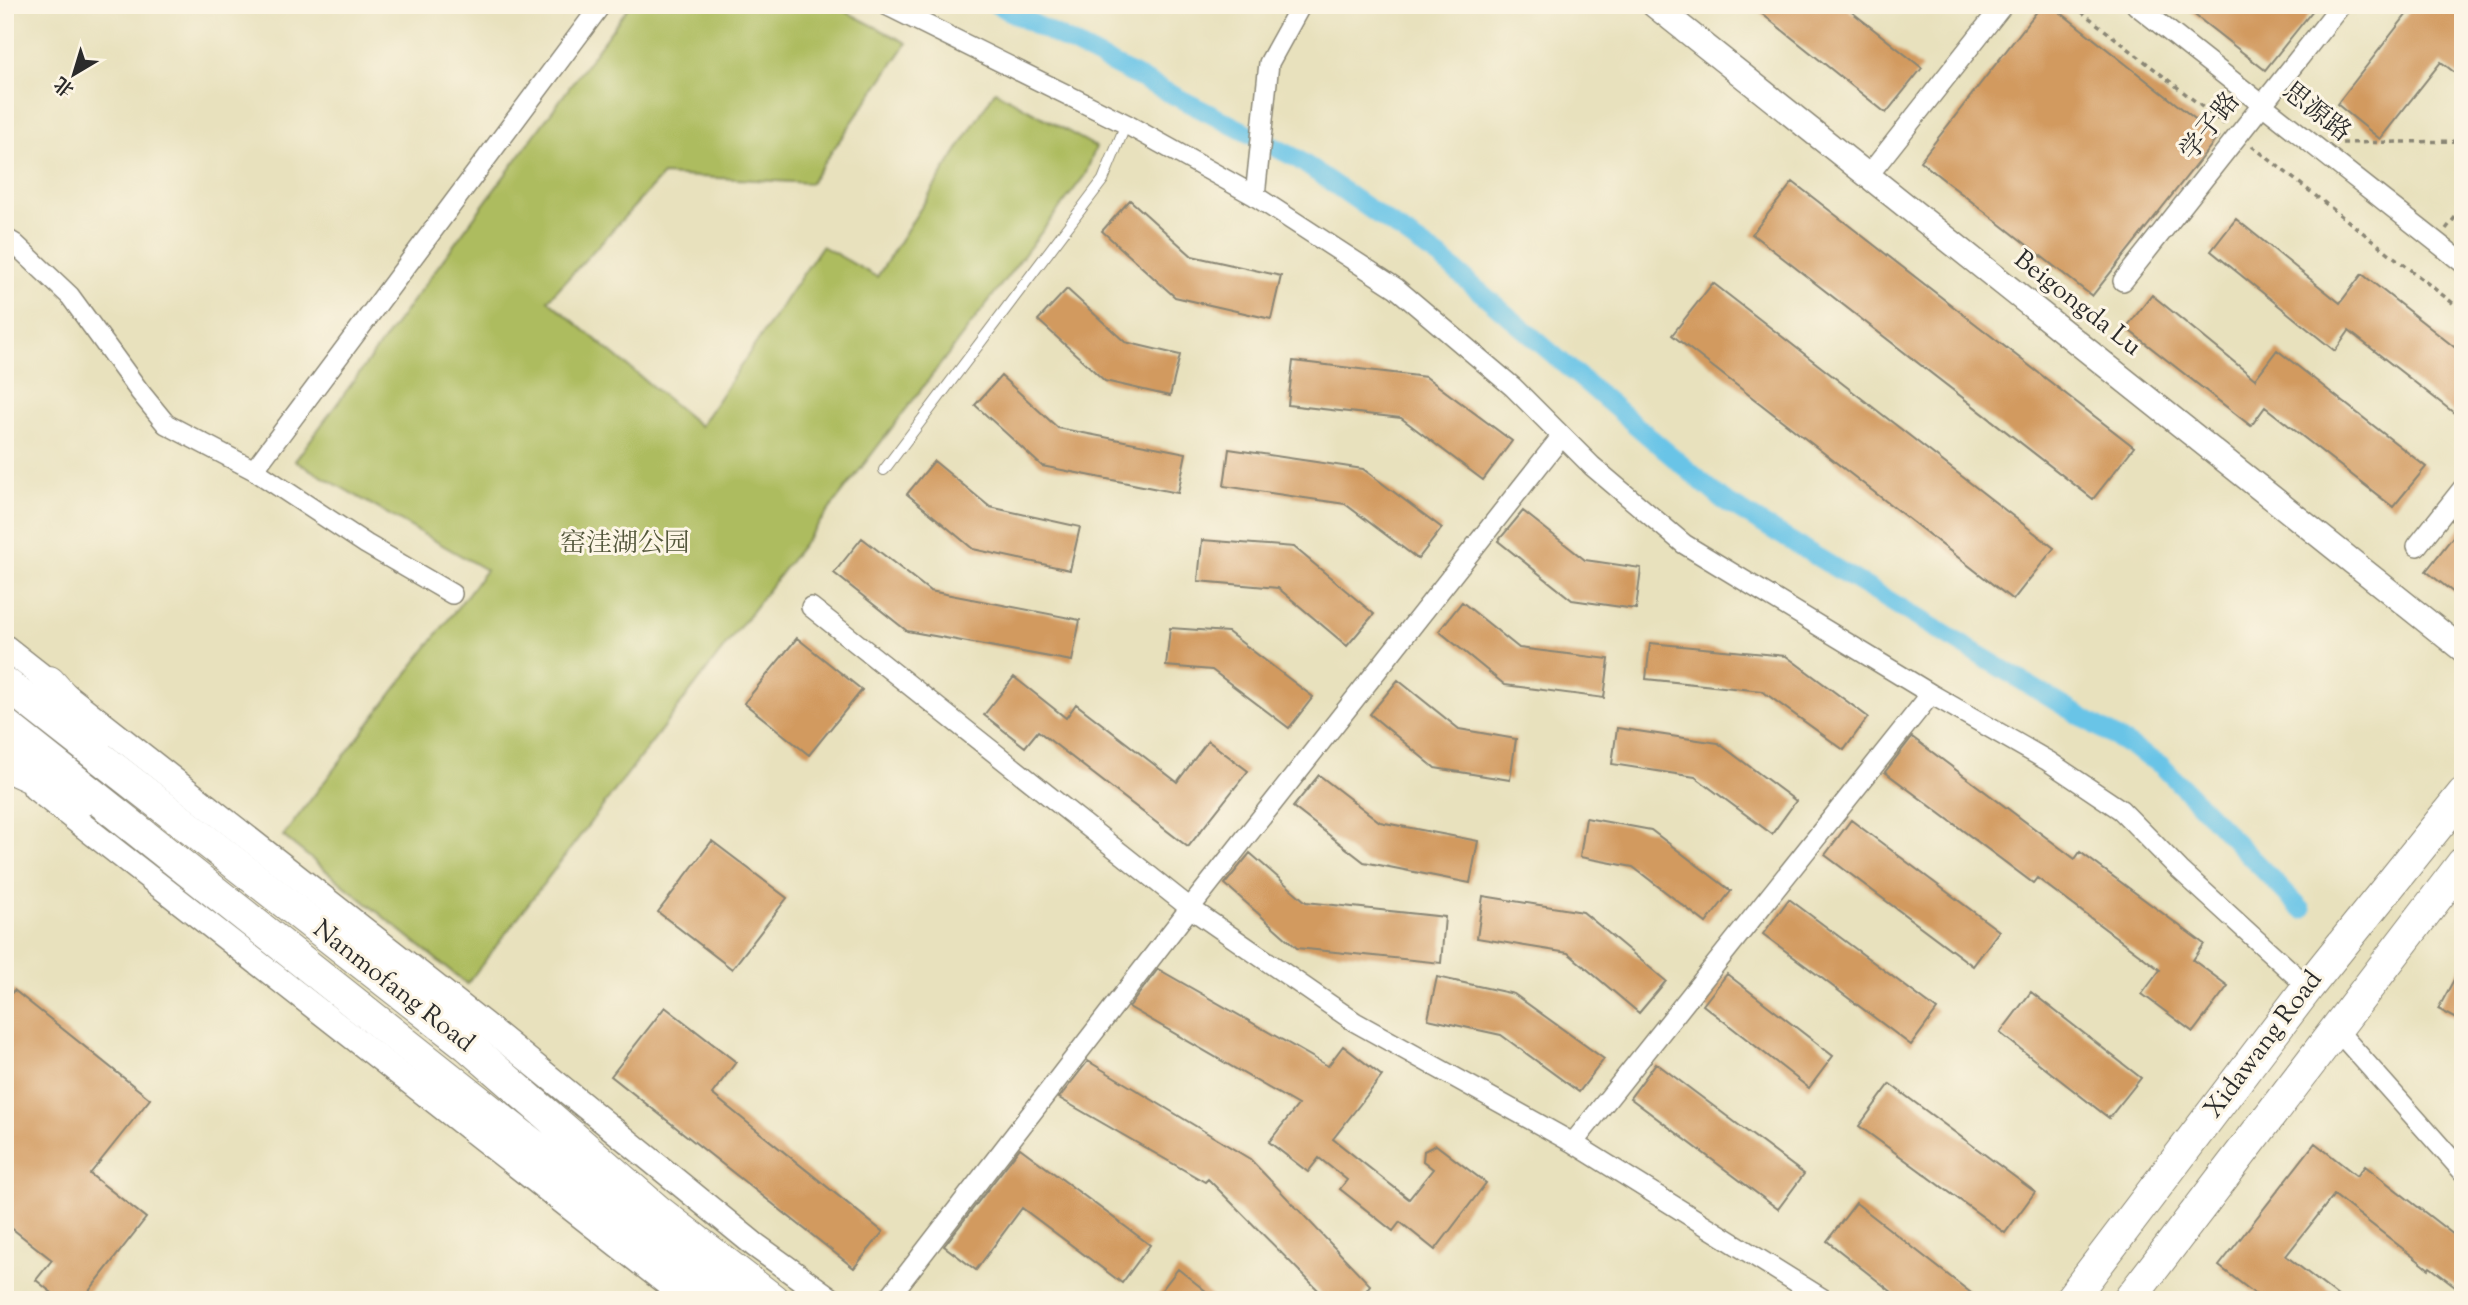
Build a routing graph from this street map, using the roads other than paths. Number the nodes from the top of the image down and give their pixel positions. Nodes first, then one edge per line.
1 (601, 5) edge
2 (886, 5) edge
3 (1301, 5) edge
4 (1654, 5) edge
5 (2003, 5) edge
6 (2136, 5) edge
7 (2340, 5) edge
8 (2262, 104) junction
9 (1126, 124) junction
10 (1867, 177) junction
11 (1255, 196) junction
12 (5, 238) edge
13 (2463, 262) edge
14 (2123, 281) dead end
15 (1562, 436) junction
16 (254, 470) junction
17 (884, 470) dead end
18 (2463, 488) edge
19 (2417, 546) dead end
20 (452, 594) dead end
21 (811, 607) dead end
22 (5, 647) edge
23 (2463, 650) edge
24 (49, 682) junction
25 (5, 683) edge
26 (1931, 694) junction
27 (5, 724) edge
28 (7, 766) edge
29 (147, 793) junction
30 (2463, 794) edge
31 (127, 820) junction
32 (2458, 881) edge
33 (1190, 908) junction
34 (2308, 987) junction
35 (2336, 1029) junction
36 (1573, 1143) junction
37 (2463, 1172) edge
38 (615, 1211) junction
39 (659, 1212) junction
40 (755, 1245) junction
41 (690, 1300) edge
42 (728, 1300) edge
43 (774, 1300) edge
44 (831, 1300) edge
45 (887, 1300) edge
46 (1825, 1300) edge
47 (2070, 1300) edge
48 (2129, 1300) edge

1 - 16 street
2 - 9 street
3 - 11 street
4 - 10 street, Beigongda Lu
5 - 10 street
6 - 8 street, 思源路
7 - 8 street, 学子路
8 - 13 street, 思源路
8 - 14 street, 学子路
9 - 11 street
9 - 17 lane
10 - 23 street, Beigongda Lu
11 - 15 street
12 - 16 street
15 - 26 street
15 - 33 street
16 - 20 street
18 - 19 street
21 - 33 street
22 - 24 street
24 - 29 main road
24 - 40 street
25 - 29 main road, Nanmofang Road
26 - 34 street
26 - 36 street
27 - 31 main road, Nanmofang Road
28 - 31 main road
28 - 41 street
29 - 39 main road, Nanmofang Road
30 - 34 main road, Xidawang Road
31 - 38 main road, Nanmofang Road
32 - 35 main road, Xidawang Road
33 - 36 street
33 - 45 street
34 - 47 main road, Xidawang Road
35 - 37 street
35 - 48 main road, Xidawang Road
36 - 46 street
38 - 41 street
38 - 42 main road, Nanmofang Road
39 - 40 street
39 - 43 main road, Nanmofang Road
40 - 44 street

